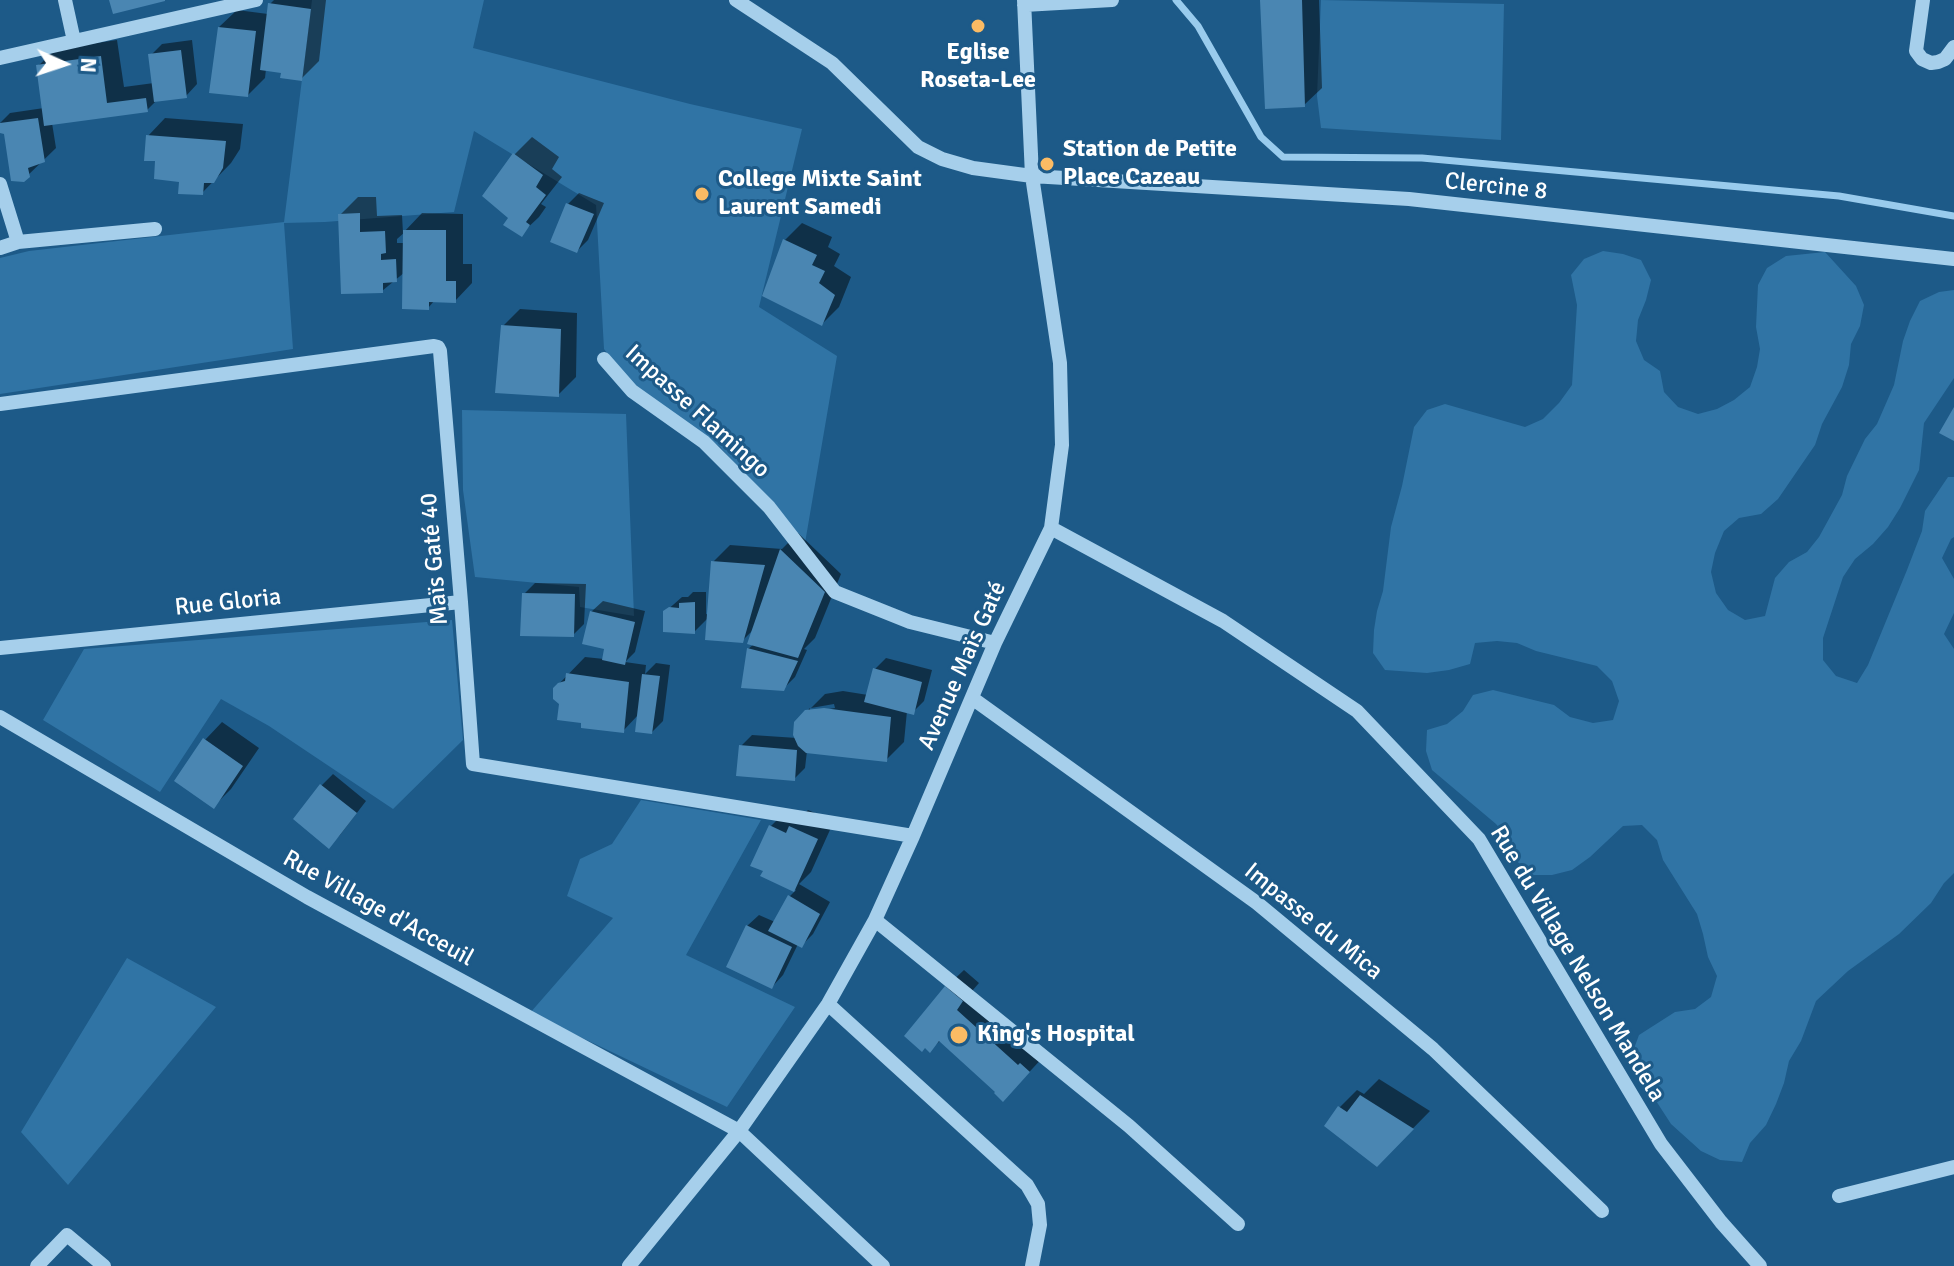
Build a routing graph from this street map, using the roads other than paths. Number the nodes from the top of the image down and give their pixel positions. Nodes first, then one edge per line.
1 (65, 0) edge
2 (256, 0) edge
3 (736, 0) edge
4 (1112, 0) edge
5 (1923, 0) edge
6 (1024, 2) edge
7 (74, 41) junction
8 (1954, 47) edge
9 (0, 58) edge
10 (1032, 176) junction
11 (0, 184) edge
12 (155, 229) dead end
13 (18, 242) junction
14 (0, 248) edge
15 (1954, 259) edge
16 (604, 359) dead end
17 (0, 404) edge
18 (1051, 528) junction
19 (461, 602) junction
20 (995, 643) junction
21 (0, 648) edge
22 (972, 698) junction
23 (0, 717) edge
24 (913, 836) junction
25 (875, 920) junction
26 (828, 1004) junction
27 (739, 1131) junction
28 (1954, 1167) edge
29 (1839, 1196) dead end
30 (1602, 1211) dead end
31 (1238, 1224) dead end
32 (37, 1266) edge
33 (104, 1266) edge
34 (629, 1266) edge
35 (883, 1266) edge
36 (1032, 1266) edge
37 (1760, 1266) edge

1 - 7 street
2 - 7 street
3 - 10 street, Clercine 8
4 - 6 street
5 - 8 street
6 - 10 street, Avenue Maïs Gaté
7 - 9 street
10 - 15 street, Clercine 8
10 - 18 street, Avenue Maïs Gaté
11 - 13 street
12 - 13 street
13 - 14 street
16 - 20 street, Impasse Flamingo
17 - 19 street, Maïs Gaté 40
18 - 20 street, Avenue Maïs Gaté
18 - 37 street, Rue du Village Nelson Mandela
19 - 21 street, Rue Gloria
19 - 24 street, Maïs Gaté 40
20 - 22 street, Avenue Maïs Gaté
22 - 24 street, Avenue Maïs Gaté
22 - 30 street, Impasse du Mica
23 - 27 street, Rue Village d'Acceuil
24 - 25 street, Avenue Maïs Gaté
25 - 26 street, Avenue Maïs Gaté
25 - 31 street
26 - 27 street, Avenue Maïs Gaté
26 - 36 street
27 - 34 street, Avenue Maïs Gaté
27 - 35 street, Rue Village d'Acceuil
28 - 29 street
32 - 33 street

